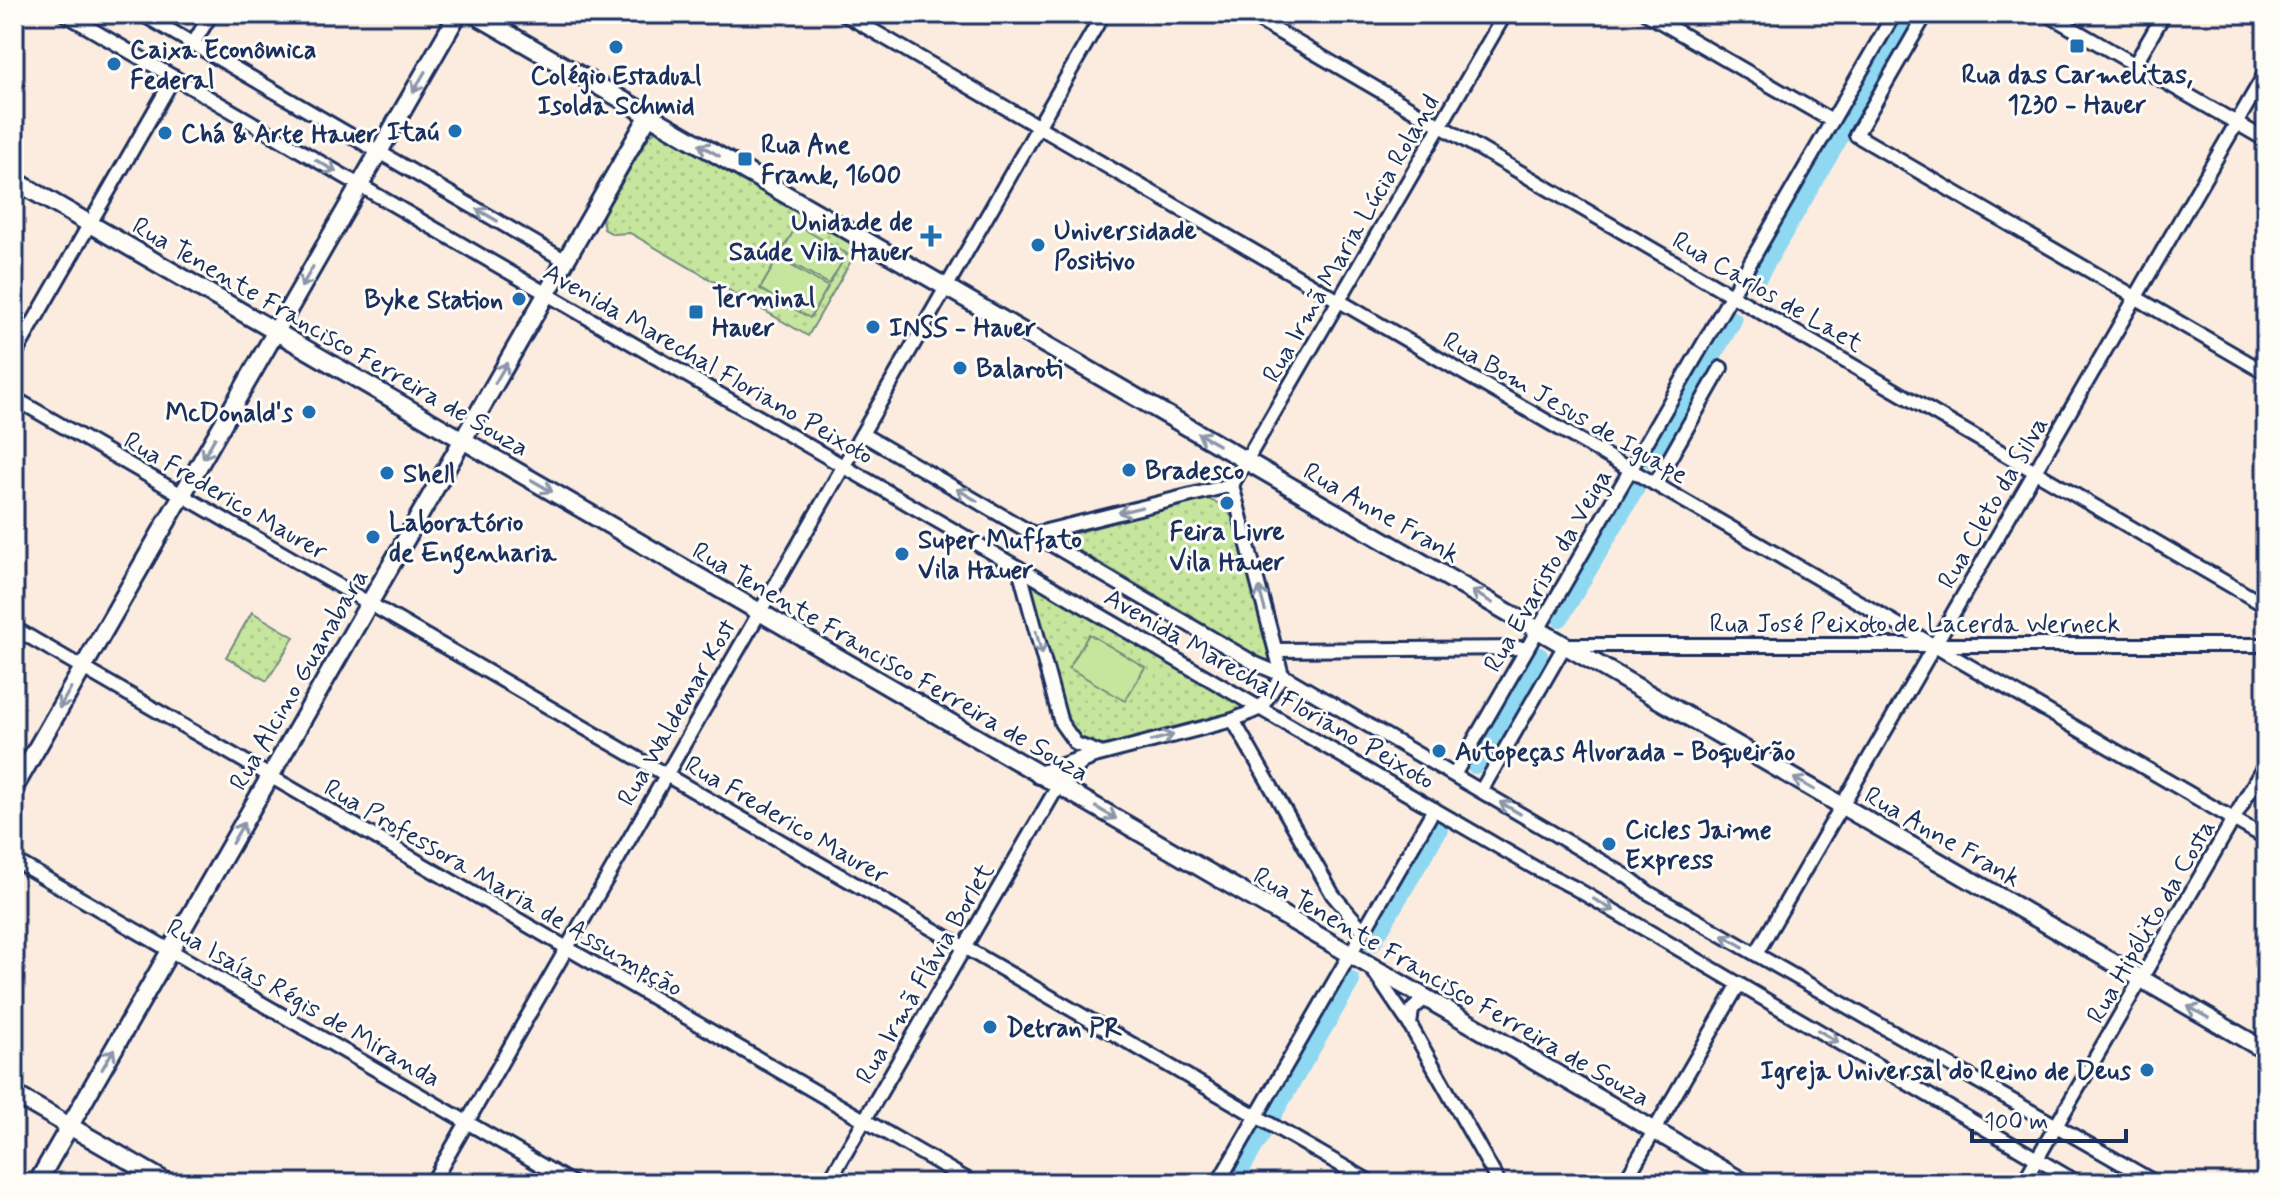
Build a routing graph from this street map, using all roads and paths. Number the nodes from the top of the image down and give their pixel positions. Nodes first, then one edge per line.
1 (65, 14) edge
2 (142, 14) edge
3 (211, 14) edge
4 (458, 14) edge
5 (474, 14) edge
6 (844, 14) edge
7 (1103, 14) edge
8 (1248, 14) edge
9 (1505, 14) edge
10 (1647, 14) edge
11 (1894, 14) edge
12 (1926, 14) edge
13 (2047, 14) edge
14 (2164, 14) edge
15 (193, 44) junction
16 (2135, 64) junction
17 (2266, 72) edge
18 (174, 77) junction
19 (649, 115) junction
20 (1832, 121) junction
21 (2237, 123) junction
22 (1038, 126) junction
23 (1440, 126) junction
24 (2266, 140) edge
25 (378, 152) junction
26 (14, 180) edge
27 (359, 185) junction
28 (90, 224) junction
29 (566, 261) junction
30 (946, 287) junction
31 (547, 294) junction
32 (1731, 295) junction
33 (2136, 297) junction
34 (1339, 300) junction
35 (275, 332) junction
36 (14, 356) edge
37 (1721, 368) dead end
38 (2266, 373) edge
39 (14, 398) edge
40 (862, 434) junction
41 (463, 441) junction
42 (1246, 461) junction
43 (843, 466) junction
44 (1630, 470) junction
45 (2035, 472) junction
46 (1655, 484) junction
47 (1232, 485) junction
48 (182, 495) junction
49 (1034, 534) junction
50 (1019, 568) junction
51 (369, 603) junction
52 (2266, 606) edge
53 (759, 612) junction
54 (14, 628) edge
55 (1538, 630) junction
56 (1565, 645) junction
57 (1935, 645) junction
58 (2266, 645) edge
59 (1527, 648) junction
60 (1276, 650) junction
61 (83, 668) junction
62 (1282, 675) junction
63 (1261, 708) junction
64 (1233, 720) junction
65 (1095, 756) junction
66 (2266, 763) edge
67 (666, 775) junction
68 (1039, 775) junction
69 (1454, 775) junction
70 (270, 776) junction
71 (1058, 786) junction
72 (14, 788) edge
73 (1481, 791) junction
74 (1842, 806) junction
75 (1434, 809) junction
76 (2233, 820) junction
77 (2266, 838) edge
78 (14, 860) edge
79 (1364, 931) junction
80 (965, 947) junction
81 (567, 948) junction
82 (170, 950) junction
83 (1756, 954) junction
84 (1350, 955) junction
85 (1370, 966) junction
86 (2141, 979) junction
87 (1739, 984) junction
88 (1425, 998) junction
89 (1410, 1025) junction
90 (2266, 1051) edge
91 (14, 1094) edge
92 (1260, 1118) junction
93 (865, 1120) junction
94 (467, 1122) junction
95 (2057, 1125) junction
96 (70, 1126) junction
97 (1654, 1131) junction
98 (2037, 1159) junction
99 (37, 1183) edge
100 (168, 1183) edge
101 (432, 1183) edge
102 (572, 1183) edge
103 (828, 1183) edge
104 (973, 1183) edge
105 (1218, 1183) edge
106 (1372, 1183) edge
107 (1499, 1183) edge
108 (1624, 1183) edge
109 (1745, 1183) edge
110 (2023, 1183) edge
111 (2078, 1183) edge
112 (2156, 1183) edge

1 - 18 street, Avenida Marechal Floriano Peixoto
2 - 15 street, Avenida Marechal Floriano Peixoto
3 - 15 street
4 -> 25 main road
5 - 19 main road, Rua Anne Frank
6 - 22 street, Rua Bom Jesus de Iguape
7 - 22 street, Rua Waldemar Kost
8 - 23 street, Rua Carlos de Laet
9 - 23 street, Rua Irmã Maria Lúcia Roland
10 - 20 street
11 - 20 street, Rua Evaristo da Veiga
12 - 33 street
13 - 16 street
14 - 16 street
15 - 25 street, Avenida Marechal Floriano Peixoto
16 - 21 street
17 - 21 street, Rua Cleto da Silva
18 -> 27 street, Avenida Marechal Floriano Peixoto
18 - 28 street
19 - 29 main road, Rua Alcino Guanabara
30 -> 19 main road, Rua Anne Frank
20 - 32 street, Rua Evaristo da Veiga
21 - 24 street
21 - 33 street, Rua Cleto da Silva
22 - 30 street, Rua Waldemar Kost
22 - 34 street, Rua Bom Jesus de Iguape
23 - 32 street, Rua Carlos de Laet
23 - 34 street, Rua Irmã Maria Lúcia Roland
25 - 27 main road
29 -> 25 street, Avenida Marechal Floriano Peixoto
26 - 28 main road, Rua Tenente Francisco Ferreira de Souza
27 - 31 street, Avenida Marechal Floriano Peixoto
27 -> 35 main road
28 - 35 main road, Rua Tenente Francisco Ferreira de Souza
28 - 36 street
29 - 31 main road, Rua Alcino Guanabara
30 - 40 street, Rua Waldemar Kost
42 -> 30 main road, Rua Anne Frank
41 -> 31 main road, Rua Alcino Guanabara
31 - 43 street, Avenida Marechal Floriano Peixoto
32 - 44 street, Rua Evaristo da Veiga
32 - 45 street, Rua Carlos de Laet
33 - 38 street
33 - 45 street, Rua Cleto da Silva
34 - 42 street, Rua Irmã Maria Lúcia Roland
34 - 44 street, Rua Bom Jesus de Iguape
35 - 41 main road, Rua Tenente Francisco Ferreira de Souza
35 -> 48 main road
37 - 46 street, Rua Evaristo da Veiga
39 - 48 street, Rua Frederico Maurer
40 - 43 street, Rua Waldemar Kost
49 -> 40 street, Avenida Marechal Floriano Peixoto
41 - 51 main road, Rua Alcino Guanabara
41 -> 53 main road, Rua Tenente Francisco Ferreira de Souza
42 - 47 street, Rua Irmã Maria Lúcia Roland
55 -> 42 main road, Rua Anne Frank
43 - 50 street, Avenida Marechal Floriano Peixoto
43 - 53 street, Rua Waldemar Kost
44 - 46 street, Rua Bom Jesus de Iguape
44 - 55 street, Rua Evaristo da Veiga
45 - 52 street, Rua Carlos de Laet
45 - 57 street, Rua Cleto da Silva
46 - 57 street, Rua Bom Jesus de Iguape
47 -> 49 street
60 -> 47 street
48 - 51 street, Rua Frederico Maurer
48 - 61 main road
49 - 62 street, Avenida Marechal Floriano Peixoto
50 - 63 street, Avenida Marechal Floriano Peixoto
50 -> 65 street
51 - 67 street, Rua Frederico Maurer
51 - 70 main road, Rua Alcino Guanabara
53 - 67 street, Rua Waldemar Kost
53 - 68 main road, Rua Tenente Francisco Ferreira de Souza
54 - 61 street, Rua Professora Maria de Assumpção
55 - 56 main road, Rua Anne Frank
55 - 59 street, Rua Evaristo da Veiga
56 - 57 street, Rua José Peixoto de Lacerda Werneck
56 - 73 street, Rua Evaristo da Veiga
74 -> 56 main road, Rua Anne Frank
57 - 58 street, Rua José Peixoto de Lacerda Werneck
57 - 74 street, Rua Cleto da Silva
57 - 76 street, Rua Bom Jesus de Iguape
59 - 60 street
59 - 69 street, Rua Evaristo da Veiga
60 - 62 street
61 - 70 street, Rua Professora Maria de Assumpção
61 -> 72 main road
62 - 63 street
62 - 69 street, Avenida Marechal Floriano Peixoto
63 - 64 street
63 - 75 street, Avenida Marechal Floriano Peixoto
65 -> 64 street
64 - 79 street
65 - 68 main road
65 - 71 street, Rua Irmã Flávia Borlet
66 - 76 street, Rua Hipólito da Costa
67 - 80 street, Rua Frederico Maurer
67 - 81 street, Rua Waldemar Kost
68 - 71 main road, Rua Tenente Francisco Ferreira de Souza
69 - 73 street, Avenida Marechal Floriano Peixoto
70 - 81 street, Rua Professora Maria de Assumpção
82 -> 70 main road, Rua Alcino Guanabara
71 - 80 street, Rua Irmã Flávia Borlet
71 -> 84 main road, Rua Tenente Francisco Ferreira de Souza
83 -> 73 street, Avenida Marechal Floriano Peixoto
74 - 83 street, Rua Cleto da Silva
74 - 86 main road, Rua Anne Frank
75 - 79 street
75 -> 87 street, Avenida Marechal Floriano Peixoto
76 - 77 street, Rua Bom Jesus de Iguape
76 - 86 street, Rua Hipólito da Costa
78 - 82 street, Rua Isaías Régis de Miranda
79 - 84 street
80 - 92 street, Rua Frederico Maurer
80 - 93 street, Rua Irmã Flávia Borlet
81 - 93 street, Rua Professora Maria de Assumpção
81 - 94 street, Rua Waldemar Kost
82 - 94 street, Rua Isaías Régis de Miranda
96 -> 82 main road, Rua Alcino Guanabara
83 - 95 street, Avenida Marechal Floriano Peixoto
84 - 85 main road, Rua Tenente Francisco Ferreira de Souza
84 - 92 street
85 - 88 main road, Rua Tenente Francisco Ferreira de Souza
85 - 89 street
90 -> 86 main road, Rua Anne Frank
86 - 95 street, Rua Hipólito da Costa
87 - 97 street
87 -> 98 street, Avenida Marechal Floriano Peixoto
88 - 89 street
88 - 97 main road, Rua Tenente Francisco Ferreira de Souza
89 - 107 street
91 - 96 main road
92 - 105 street
92 - 106 street, Rua Frederico Maurer
93 - 103 street, Rua Irmã Flávia Borlet
93 - 104 street, Rua Professora Maria de Assumpção
94 - 101 street, Rua Waldemar Kost
94 - 102 street, Rua Isaías Régis de Miranda
95 - 98 street, Rua Hipólito da Costa
95 - 112 street, Avenida Marechal Floriano Peixoto
96 - 99 main road, Rua Alcino Guanabara
96 - 100 main road
97 - 108 street
97 - 109 main road, Rua Tenente Francisco Ferreira de Souza
98 - 110 street, Rua Hipólito da Costa
98 - 111 street, Avenida Marechal Floriano Peixoto

